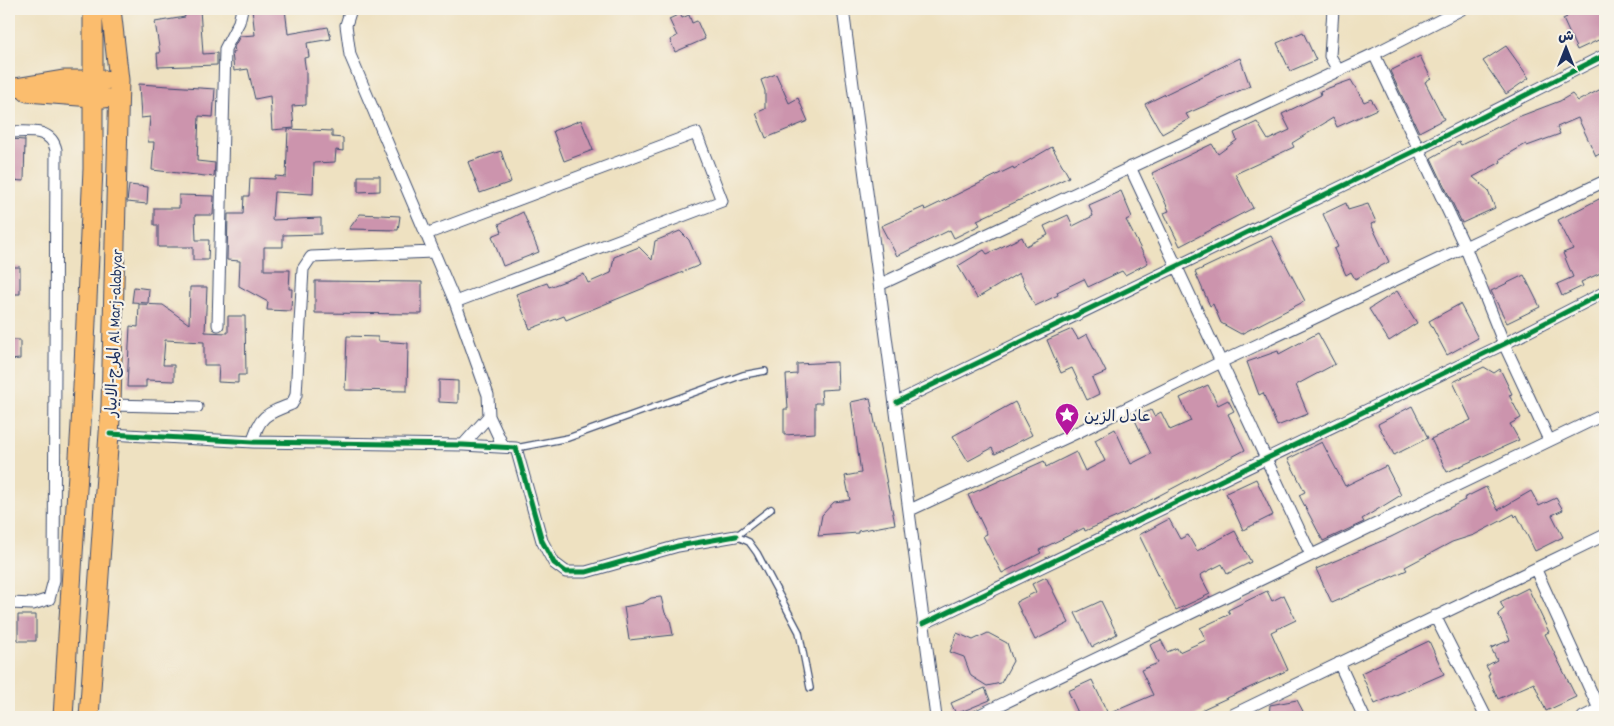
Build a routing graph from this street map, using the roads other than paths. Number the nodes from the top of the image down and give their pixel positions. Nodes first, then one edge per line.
1 (93, 9) edge
2 (111, 9) edge
3 (242, 9) edge
4 (351, 9) edge
5 (844, 9) edge
6 (1333, 9) edge
7 (1462, 9) edge
8 (94, 46) junction
9 (1374, 54) junction
10 (1605, 55) edge
11 (1338, 70) junction
12 (58, 88) junction
13 (94, 88) junction
14 (119, 89) junction
15 (9, 90) edge
16 (9, 132) edge
17 (93, 132) junction
18 (1420, 149) junction
19 (1130, 167) junction
20 (1605, 181) edge
21 (426, 234) junction
22 (1466, 248) junction
23 (434, 252) junction
24 (1176, 266) junction
25 (881, 284) junction
26 (1605, 292) edge
27 (455, 302) junction
28 (218, 325) dead end
29 (1504, 344) junction
30 (1221, 362) junction
31 (765, 371) dead end
32 (896, 402) junction
33 (111, 405) junction
34 (197, 407) dead end
35 (1605, 414) edge
36 (489, 416) junction
37 (110, 434) junction
38 (1549, 440) junction
39 (253, 442) junction
40 (463, 445) junction
41 (503, 446) junction
42 (516, 448) junction
43 (1266, 460) junction
44 (771, 509) dead end
45 (910, 510) junction
46 (1605, 535) edge
47 (736, 536) junction
48 (1311, 555) junction
49 (1536, 570) junction
50 (9, 603) edge
51 (1435, 616) junction
52 (923, 624) junction
53 (1339, 663) junction
54 (810, 688) dead end
55 (1602, 708) edge
56 (63, 717) edge
57 (89, 717) edge
58 (936, 717) edge
59 (975, 717) edge
60 (1228, 717) edge
61 (1364, 717) edge
62 (1486, 717) edge
63 (1583, 717) edge

1 - 8 main road, المرج-الابيار Al Marj-alabyar
2 - 14 main road, المرج-الابيار Al Marj-alabyar
3 - 28 street
4 - 21 street
5 - 25 street
6 - 11 street
7 - 9 street
8 - 12 main road
8 - 13 main road, المرج-الابيار Al Marj-alabyar
9 - 11 street
9 - 18 street
10 - 18 street
11 - 19 street
12 - 13 main road
12 - 15 main road
12 - 17 main road
13 - 14 main road
13 - 17 main road, المرج-الابيار Al Marj-alabyar
14 - 33 main road, المرج-الابيار Al Marj-alabyar
16 - 50 street
17 - 56 main road, المرج-الابيار Al Marj-alabyar
18 - 22 street
18 - 24 street
19 - 24 street
19 - 25 street
20 - 22 street
21 - 23 street
21 - 27 street
22 - 29 street
22 - 30 street
23 - 27 street
23 - 39 street
24 - 30 street
24 - 32 street
25 - 32 street
26 - 29 street
27 - 36 street
29 - 38 street
29 - 43 street
30 - 43 street
30 - 45 street
31 - 42 lane
32 - 45 street
33 - 34 street
33 - 37 main road, المرج-الابيار Al Marj-alabyar
35 - 38 street
36 - 40 street
36 - 41 street
37 - 39 street
37 - 57 main road, المرج-الابيار Al Marj-alabyar
38 - 48 street
39 - 40 street
40 - 41 street
41 - 42 street
42 - 47 street
43 - 48 street
43 - 52 street
44 - 47 lane
45 - 52 street
46 - 49 street
47 - 54 lane
48 - 59 street
49 - 51 street
49 - 55 street
51 - 53 street
51 - 62 street
52 - 58 street
53 - 60 street
53 - 61 street
55 - 63 street

